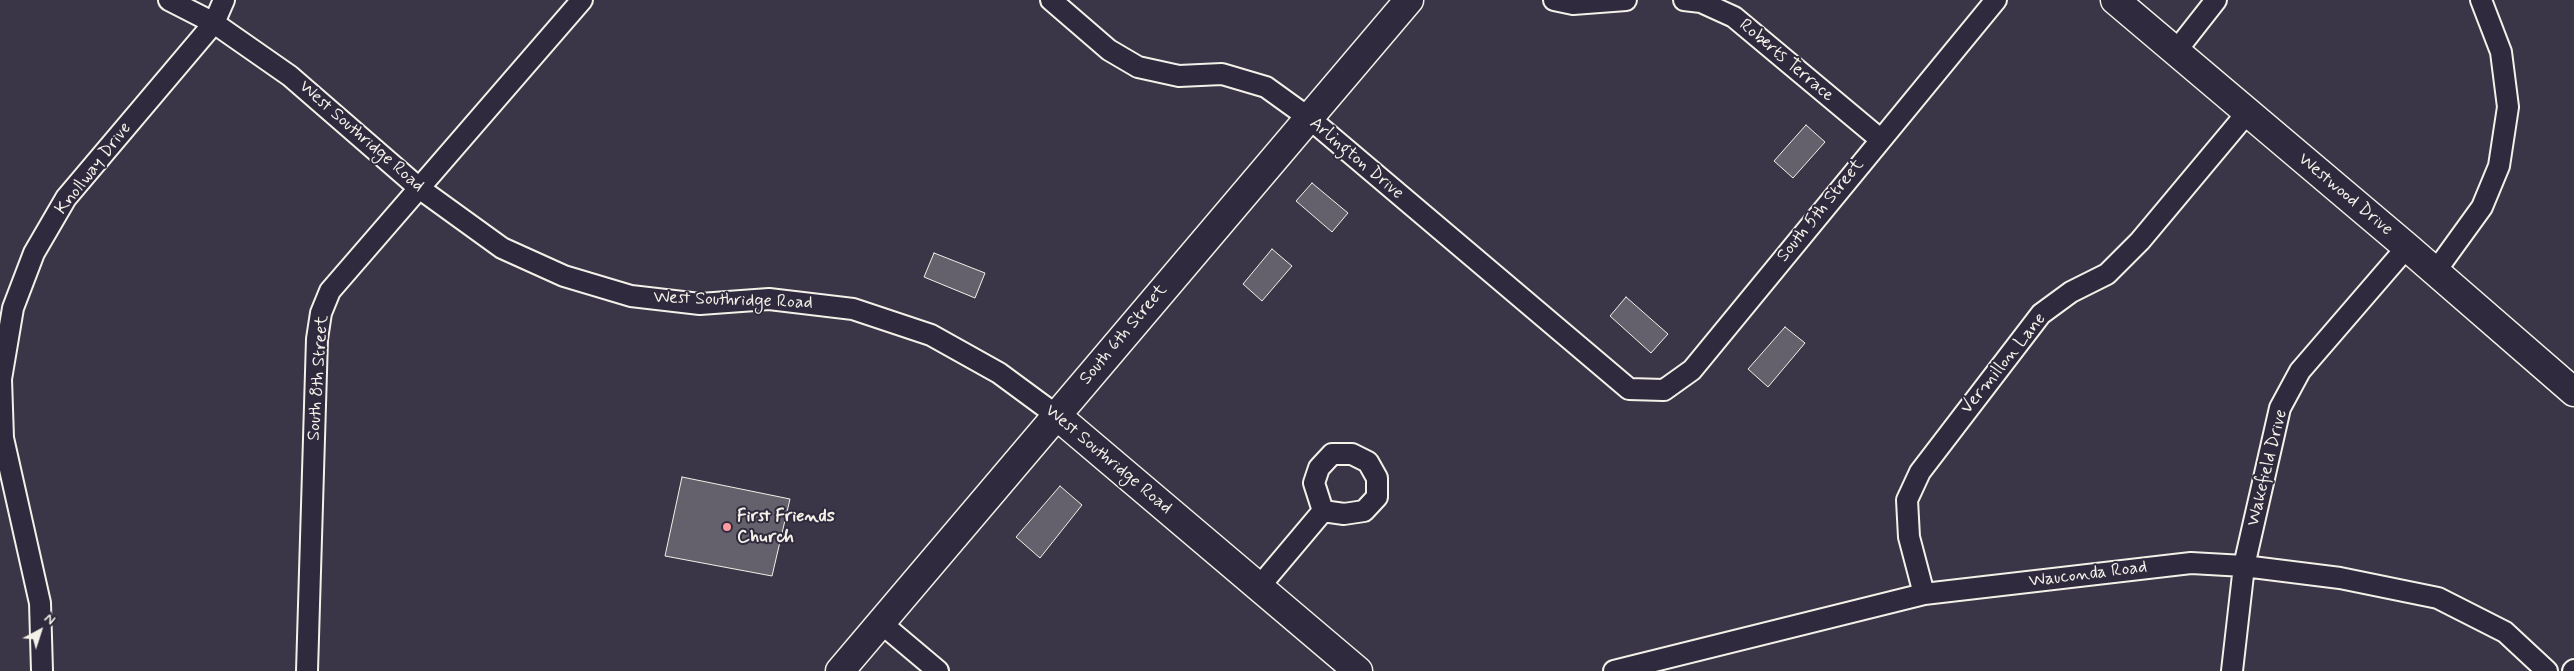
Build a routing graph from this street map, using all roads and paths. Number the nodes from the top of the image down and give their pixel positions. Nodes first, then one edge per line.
1 (169, 0) edge
2 (224, 0) edge
3 (582, 0) edge
4 (1051, 0) edge
5 (1409, 0) edge
6 (1554, 0) edge
7 (1626, 0) edge
8 (1684, 0) edge
9 (1996, 0) edge
10 (2115, 0) edge
11 (2216, 0) edge
12 (2481, 0) edge
13 (214, 23) junction
14 (2176, 51) junction
15 (2247, 113) junction
16 (1309, 118) junction
17 (1880, 139) junction
18 (419, 188) junction
19 (2406, 247) junction
20 (2435, 272) junction
21 (1629, 389) joint
22 (2574, 392) edge
23 (1056, 415) junction
24 (1323, 511) dead end
25 (2244, 566) junction
26 (1259, 586) junction
27 (1924, 594) junction
28 (881, 623) junction
29 (42, 671) edge
30 (307, 671) edge
31 (840, 671) edge
32 (938, 671) edge
33 (1358, 671) edge
34 (1614, 671) edge
35 (2232, 671) edge
36 (2546, 671) edge

1 - 13 street, West Southridge Road
2 - 13 street, Knollway Drive
3 - 18 street, South 8th Street
4 - 16 street, Arlington Drive
5 - 16 street, South 6th Street
6 - 7 street
8 - 17 street, Roberts Terrace
9 - 17 street, South 5th Street
10 - 14 street, Westwood Drive
11 - 14 street
12 - 20 street
13 - 18 street, West Southridge Road
13 - 29 street, Knollway Drive
14 - 15 street, Westwood Drive
15 - 19 street, Westwood Drive
15 - 27 street, Vermillon Lane
16 - 21 street, Arlington Drive
16 - 23 street, South 6th Street
17 - 21 street, South 5th Street
18 - 23 street, West Southridge Road
18 - 30 street, South 8th Street
19 - 20 street, Westwood Drive
19 - 25 street, Wakefield Drive
20 - 22 street, Westwood Drive
23 - 26 street, West Southridge Road
23 - 28 street, South 6th Street
24 - 26 street
25 - 27 street, Wauconda Road
25 - 35 street, Wakefield Drive
25 - 36 street, Wauconda Road
26 - 33 street, West Southridge Road
27 - 34 street, Wauconda Road
28 - 31 street, South 6th Street
28 - 32 street

